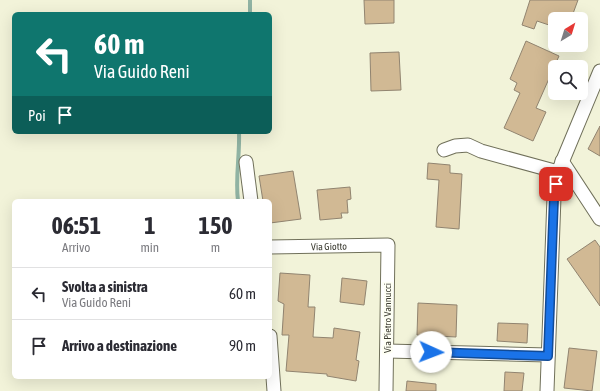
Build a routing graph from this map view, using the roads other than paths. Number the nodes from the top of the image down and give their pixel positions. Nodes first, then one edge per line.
1 (600, 71) edge
2 (444, 150) dead end
3 (246, 162) dead end
4 (560, 166) junction
5 (251, 199) edge
6 (600, 219) edge
7 (388, 246) joint
8 (272, 247) edge
9 (387, 351) junction
10 (548, 356) junction
11 (272, 364) edge
12 (274, 391) edge
13 (386, 391) edge
14 (547, 391) edge

1 - 4 street
2 - 4 street
3 - 5 street
4 - 6 street
4 - 10 street
7 - 8 street, Via Giotto
7 - 9 street, Via Pietro Vannucci
9 - 10 street
9 - 13 street, Via Pietro Vannucci
10 - 14 street
11 - 12 street

